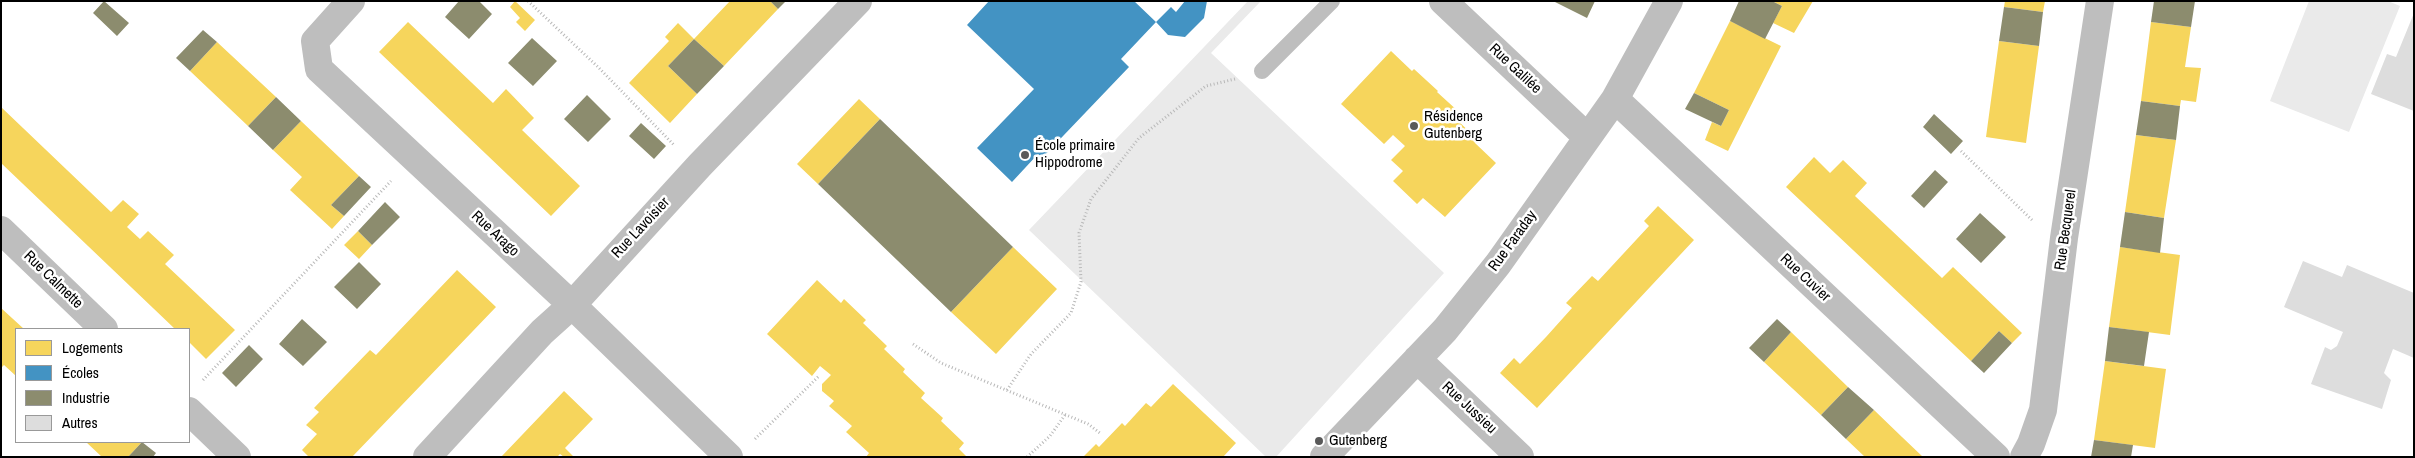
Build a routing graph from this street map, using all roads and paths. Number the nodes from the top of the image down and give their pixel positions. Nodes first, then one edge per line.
1 (351, 1) edge
2 (528, 1) edge
3 (858, 1) edge
4 (1332, 1) edge
5 (1443, 1) edge
6 (1669, 1) edge
7 (2100, 1) edge
8 (1262, 71) joint
9 (1615, 98) junction
10 (1588, 137) junction
11 (1960, 151) dead end
12 (414, 159) junction
13 (700, 165) junction
14 (1, 230) edge
15 (2064, 238) junction
16 (572, 305) junction
17 (103, 328) edge
18 (913, 344) dead end
19 (1417, 359) junction
20 (819, 376) dead end
21 (202, 381) dead end
22 (1007, 390) junction
23 (190, 412) edge
24 (1065, 415) junction
25 (1100, 433) dead end
26 (740, 450) edge
27 (237, 457) edge
28 (426, 457) edge
29 (1027, 457) edge
30 (1324, 457) edge
31 (1520, 457) edge
32 (1996, 457) edge
33 (2024, 457) edge

1 - 12 street, Rue Arago
2 - 13 path
3 - 13 street, Rue Lavoisier
4 - 8 lane
5 - 10 street, Rue Galilée
6 - 9 street, Rue Faraday
7 - 15 street, Rue Becquerel
8 - 22 path
9 - 10 street, Rue Faraday
9 - 32 street, Rue Cuvier
10 - 19 street, Rue Faraday
11 - 15 path
12 - 16 street, Rue Arago
12 - 21 path
13 - 16 street, Rue Lavoisier
14 - 17 street, Rue Calmette
15 - 33 street, Rue Becquerel
16 - 26 street, Rue Arago
16 - 28 street, Rue Lavoisier
18 - 22 path
19 - 30 street, Rue Faraday
19 - 31 street, Rue Jussieu
20 - 26 path
22 - 24 path
23 - 27 street
24 - 25 path
24 - 29 path

